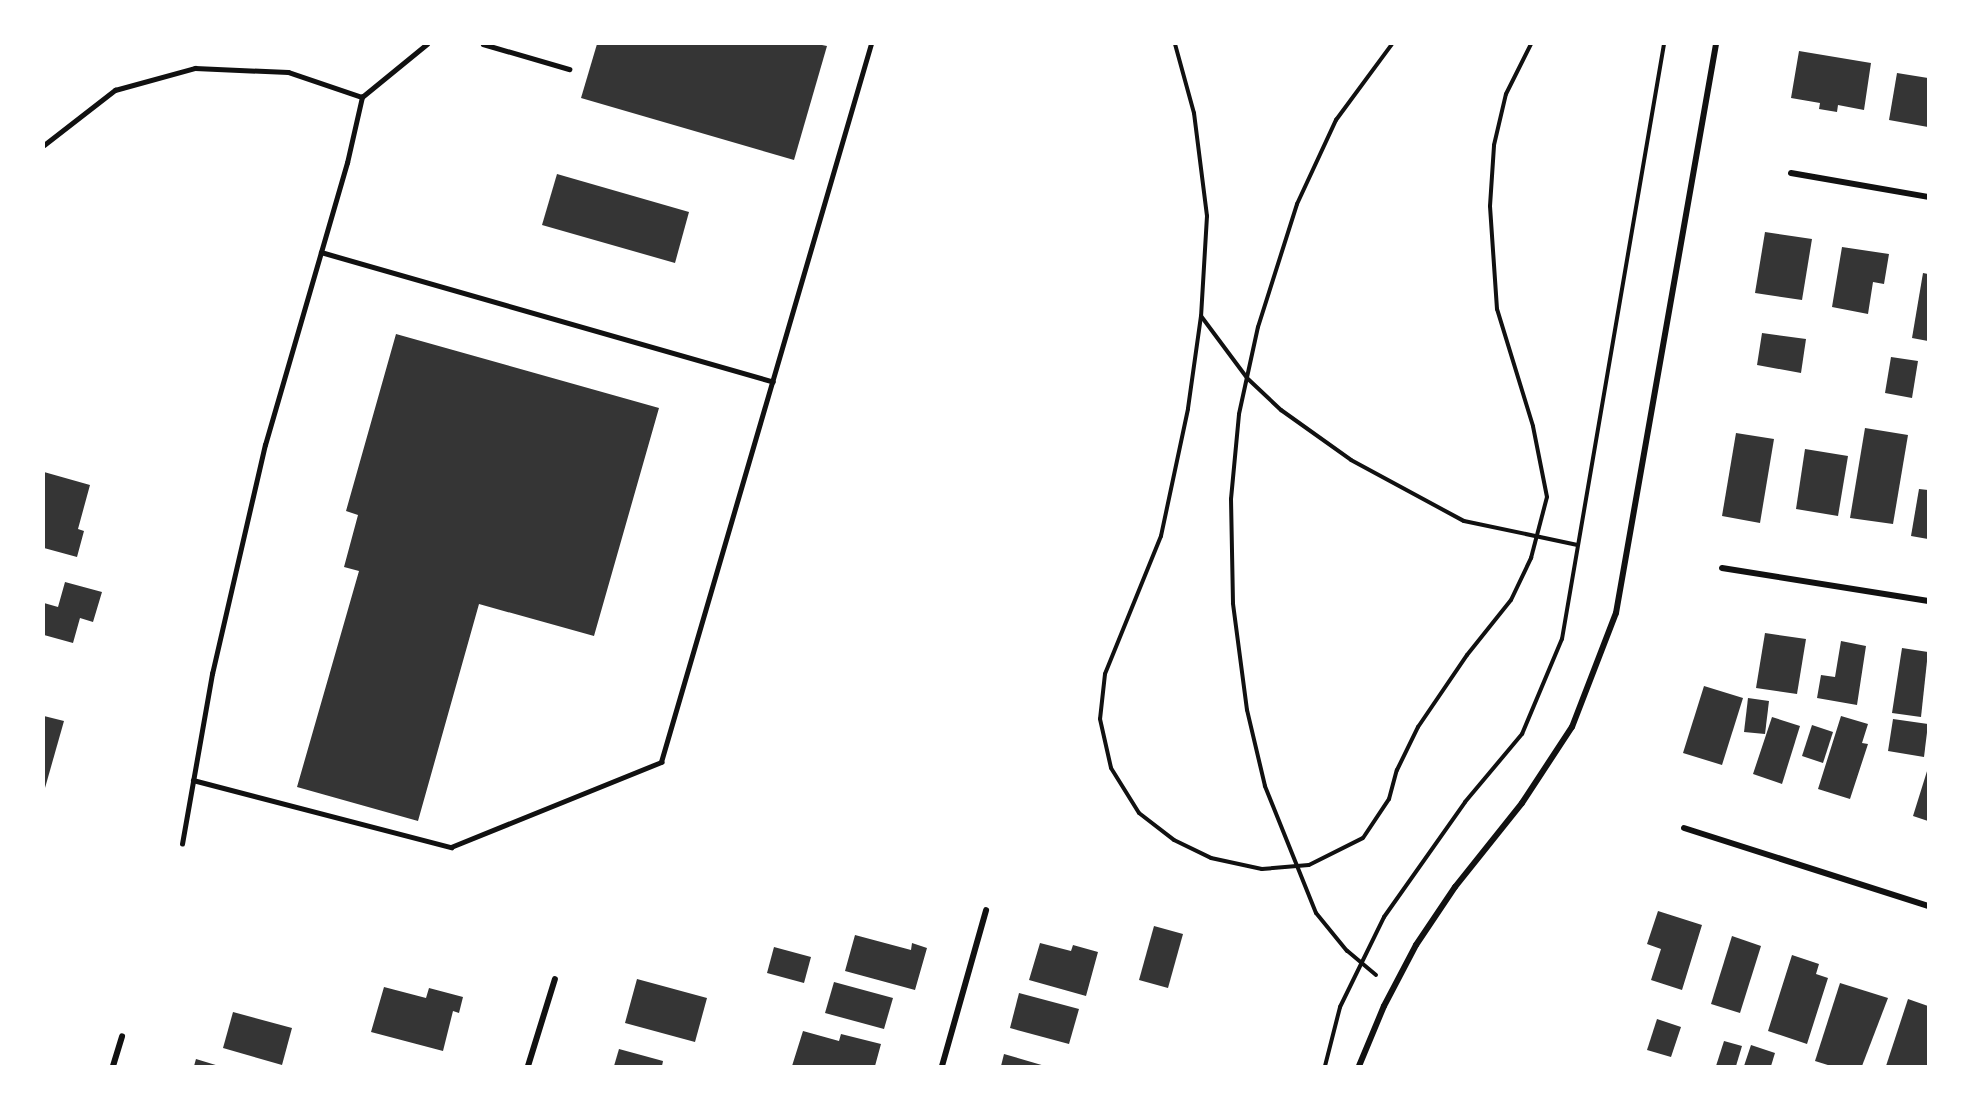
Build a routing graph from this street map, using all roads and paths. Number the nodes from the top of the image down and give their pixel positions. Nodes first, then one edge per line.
1 (427, 44) edge
2 (483, 44) edge
3 (871, 44) edge
4 (1175, 44) edge
5 (1392, 44) edge
6 (1531, 44) edge
7 (1664, 44) edge
8 (1716, 44) edge
9 (568, 69) dead end
10 (362, 97) junction
11 (44, 145) edge
12 (1791, 173) dead end
13 (1929, 197) edge
14 (321, 252) junction
15 (1201, 316) junction
16 (1247, 378) junction
17 (773, 382) junction
18 (1536, 539) junction
19 (1578, 545) junction
20 (1722, 568) dead end
21 (1929, 601) edge
22 (193, 780) junction
23 (1684, 828) dead end
24 (182, 844) dead end
25 (1297, 866) junction
26 (1929, 906) edge
27 (986, 910) dead end
28 (1361, 963) junction
29 (555, 979) dead end
30 (1393, 988) junction
31 (122, 1036) dead end
32 (113, 1066) edge
33 (528, 1066) edge
34 (942, 1066) edge
35 (1325, 1066) edge
36 (1359, 1066) edge

1 - 10 lane
2 - 9 lane
3 - 17 lane
4 - 15 path
5 - 16 path
6 - 18 path
7 - 19 path
8 - 30 street
10 - 11 lane
10 - 14 lane
12 - 13 street
14 - 17 lane
14 - 22 lane
15 - 16 path
15 - 25 path
16 - 18 path
16 - 25 path
17 - 22 lane
18 - 19 path
18 - 25 path
19 - 28 path
20 - 21 street
22 - 24 lane
23 - 26 street
25 - 28 path
27 - 34 street
28 - 30 path
28 - 35 path
29 - 33 street
30 - 36 street
31 - 32 street

